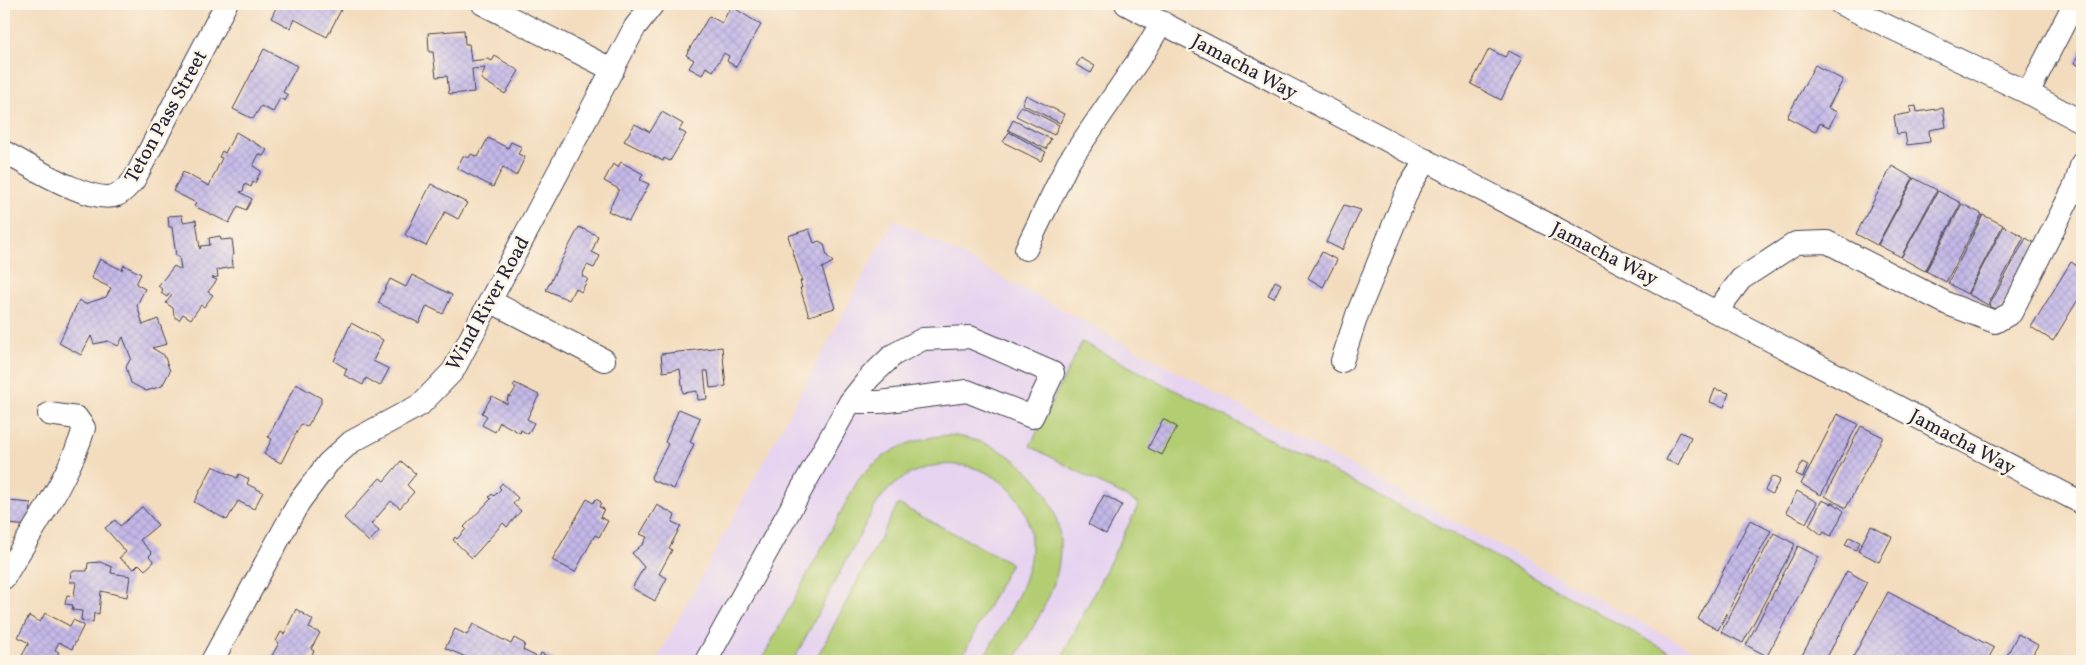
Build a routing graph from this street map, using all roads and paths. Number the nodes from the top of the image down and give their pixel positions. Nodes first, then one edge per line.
1 (226, 4) edge
2 (483, 4) edge
3 (653, 4) edge
4 (1126, 4) edge
5 (1841, 4) edge
6 (2074, 4) edge
7 (1162, 22) junction
8 (613, 70) junction
9 (2028, 93) junction
10 (2082, 122) edge
11 (4, 152) edge
12 (1426, 160) junction
13 (2082, 163) edge
14 (1026, 250) dead end
15 (490, 301) junction
16 (1717, 311) junction
17 (604, 360) dead end
18 (1342, 361) dead end
19 (850, 402) junction
20 (49, 414) dead end
21 (2082, 503) edge
22 (4, 578) edge
23 (212, 661) edge
24 (706, 661) edge

1 - 11 street, Teton Pass Street
2 - 8 street
3 - 8 street, Wind River Road
4 - 7 street, Jamacha Way
5 - 9 street
6 - 9 street
7 - 12 street, Jamacha Way
7 - 14 street
8 - 15 street, Wind River Road
9 - 10 street
12 - 16 street, Jamacha Way
12 - 18 street
13 - 16 street
15 - 17 street
15 - 23 street, Wind River Road
16 - 21 street, Jamacha Way
19 - 19 street
19 - 24 street
20 - 22 street

